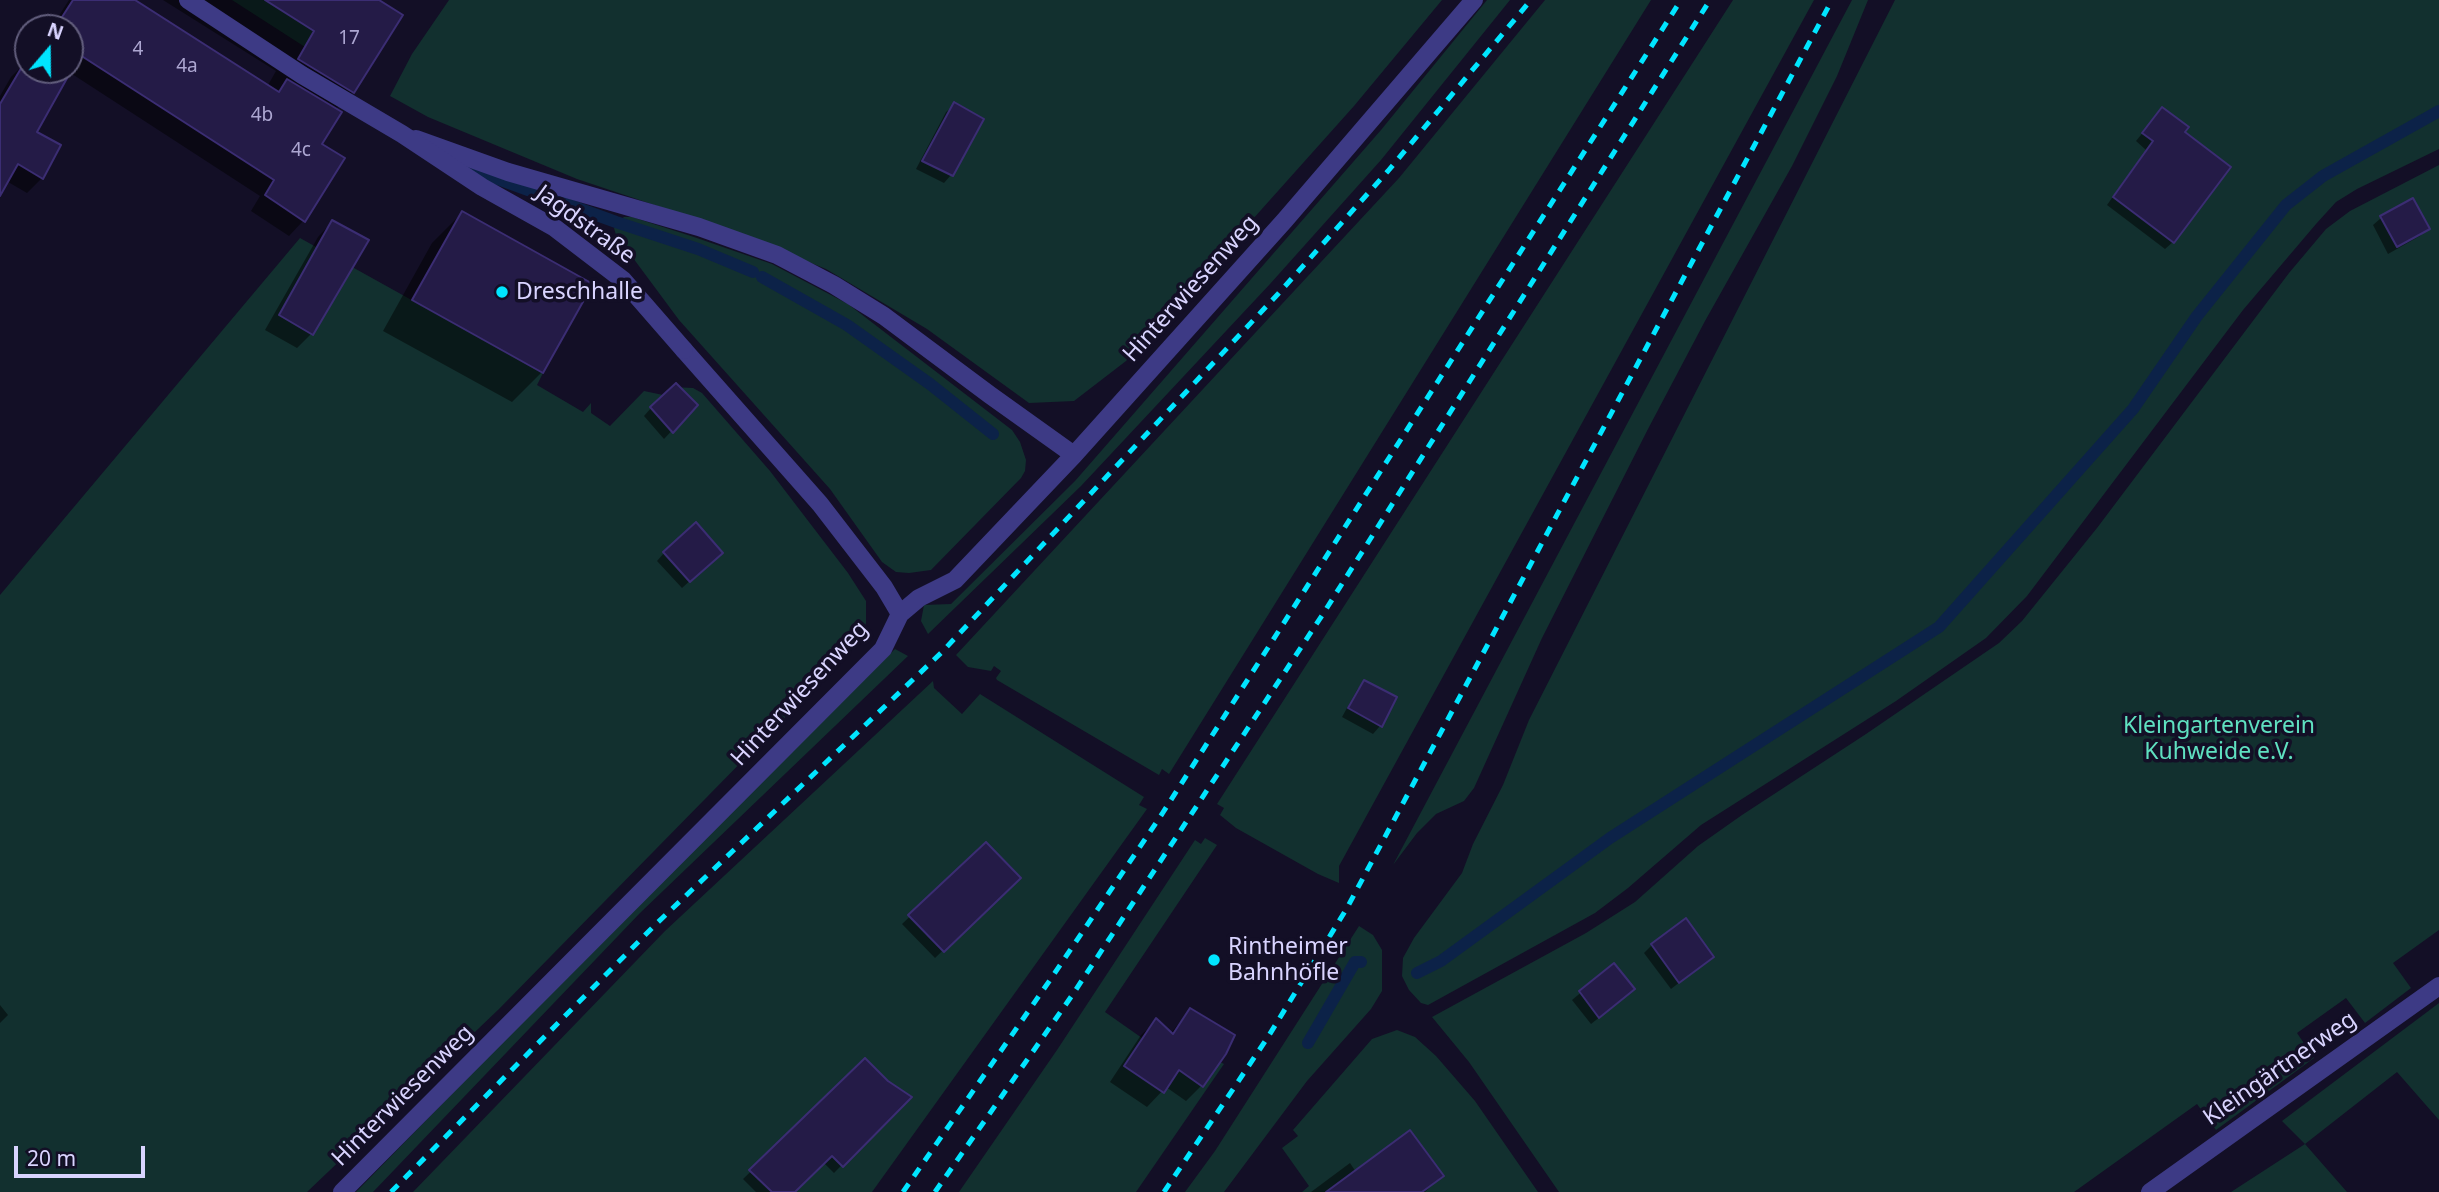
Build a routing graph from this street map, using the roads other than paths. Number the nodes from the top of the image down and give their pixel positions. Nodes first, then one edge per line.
1 (188, 0) edge
2 (1474, 0) edge
3 (402, 134) junction
4 (1074, 455) junction
5 (900, 614) junction
6 (2439, 986) edge
7 (342, 1192) edge
8 (2150, 1192) edge

1 - 3 street, Jagdstraße
2 - 4 street, Hinterwiesenweg
3 - 4 street
3 - 5 street, Jagdstraße
4 - 5 street, Hinterwiesenweg
5 - 7 street, Hinterwiesenweg
6 - 8 street, Kleingärtnerweg

